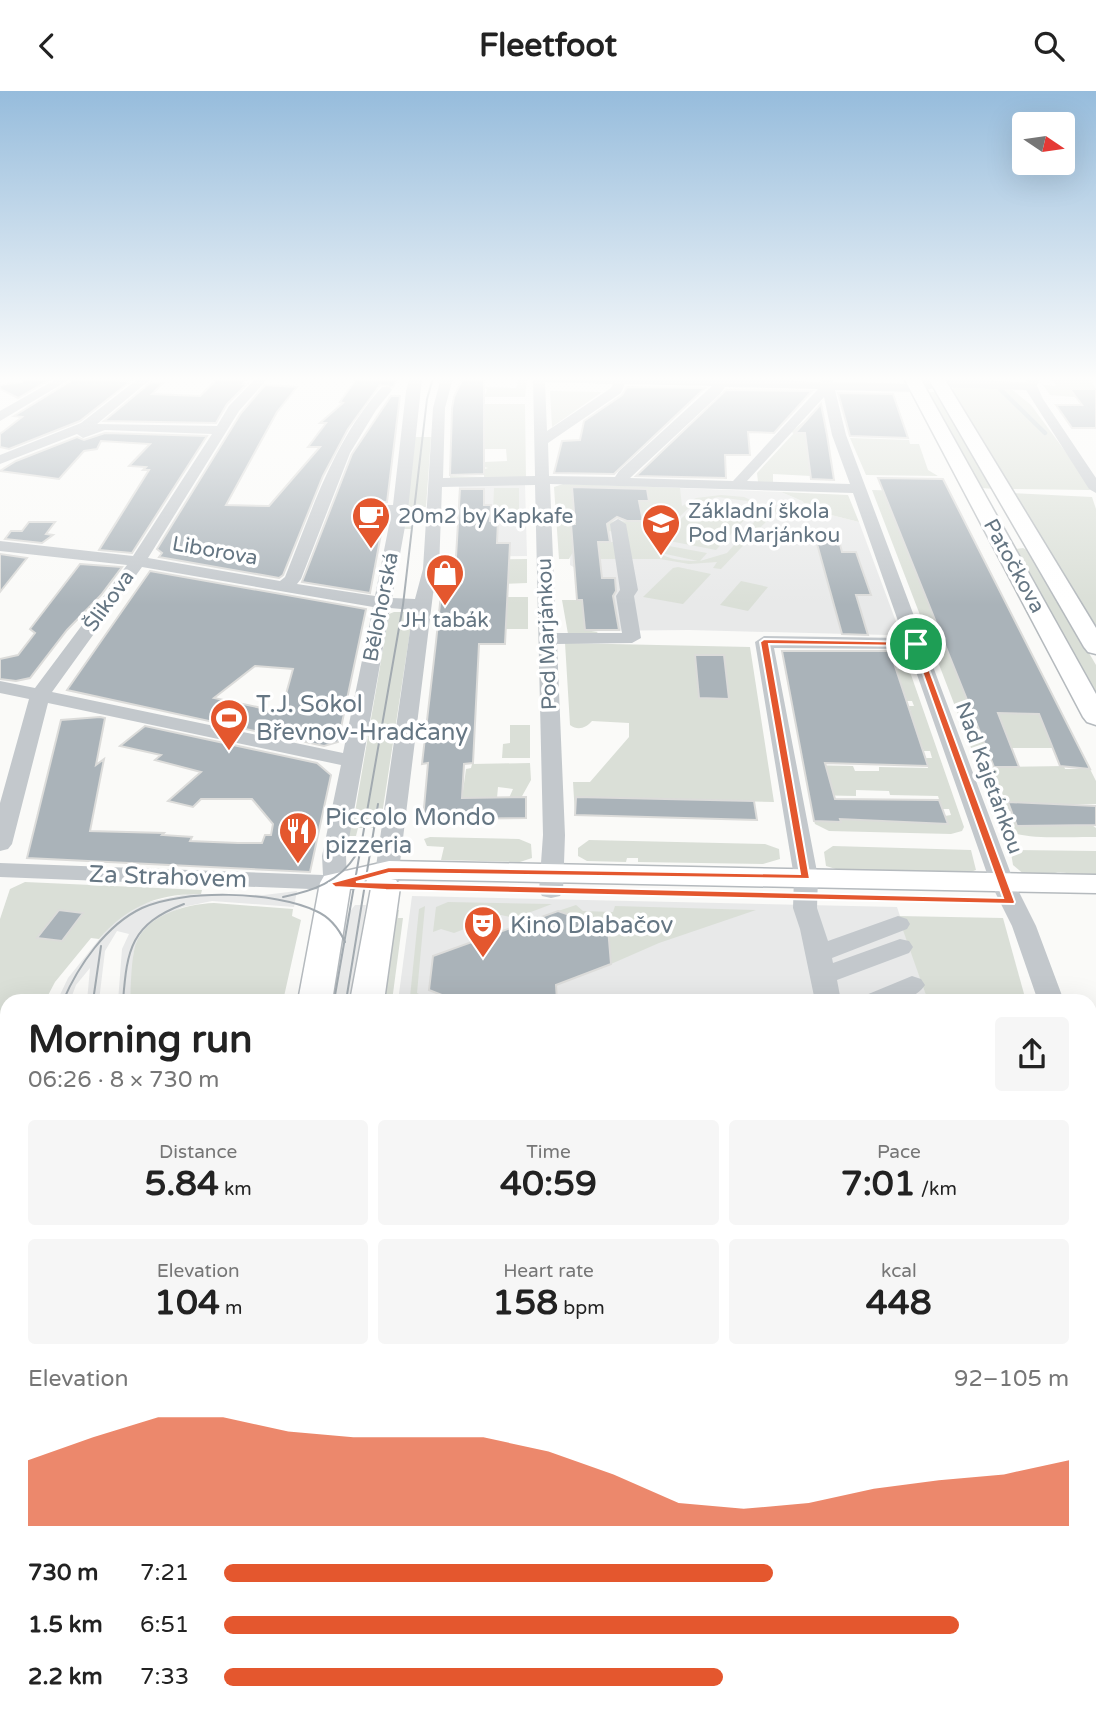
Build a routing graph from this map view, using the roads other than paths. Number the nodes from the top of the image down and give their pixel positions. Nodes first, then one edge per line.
1 (17, 454) edge
2 (205, 454) edge
3 (345, 454) edge
4 (406, 454) edge
5 (436, 454) edge
6 (541, 454) edge
7 (646, 454) edge
8 (764, 454) edge
9 (848, 454) edge
10 (954, 454) edge
11 (981, 454) edge
12 (1075, 454) edge
13 (0, 460) edge
14 (542, 481) junction
15 (621, 481) junction
16 (434, 483) junction
17 (739, 486) junction
18 (859, 489) junction
19 (1096, 489) edge
20 (400, 509) junction
21 (367, 510) dead end
22 (618, 524) dead end
23 (994, 529) junction
24 (1026, 530) junction
25 (0, 546) edge
26 (1038, 549) junction
27 (1006, 551) junction
28 (138, 561) junction
29 (284, 587) junction
30 (382, 603) junction
31 (422, 605) junction
32 (546, 639) junction
33 (916, 644) junction
34 (1096, 647) edge
35 (0, 687) edge
36 (40, 695) junction
37 (1096, 717) edge
38 (352, 761) junction
39 (0, 844) edge
40 (0, 870) edge
41 (387, 879) junction
42 (552, 882) junction
43 (335, 883) junction
44 (1096, 884) edge
45 (804, 887) junction
46 (1006, 892) junction
47 (1096, 904) edge
48 (899, 936) dead end
49 (822, 977) edge
50 (912, 985) dead end
51 (316, 994) edge
52 (368, 994) edge
53 (891, 994) edge
54 (1048, 994) edge

1 - 13 street
2 - 28 street, Šlikova
3 - 29 street
4 - 20 street, Bělohorská
5 - 16 street, Bělohorská
6 - 14 street, Pod Marjánkou
7 - 15 street
8 - 17 street
9 - 18 street, Nad Kajetánkou
10 - 23 main road, Patočkova
11 - 24 main road, Patočkova
12 - 19 street
14 - 15 street
14 - 16 street
14 - 32 street, Pod Marjánkou
15 - 17 street
16 - 31 street, Bělohorská
17 - 18 street
18 - 33 street, Nad Kajetánkou
20 - 21 street
20 - 30 street, Bělohorská
22 - 32 street
23 - 24 main road
23 - 27 main road, Patočkova
24 - 26 main road, Patočkova
25 - 28 street, Liborova
26 - 27 main road
26 - 34 main road, Patočkova
27 - 37 main road, Patočkova
28 - 29 street, Liborova
28 - 36 street, Šlikova
29 - 30 street, Liborova
30 - 31 street, Liborova
30 - 38 street, Bělohorská
31 - 41 street, Bělohorská
32 - 42 street, Pod Marjánkou
33 - 45 street
33 - 46 street, Nad Kajetánkou
35 - 36 street
36 - 38 street
36 - 39 street, Šlikova
38 - 43 street, Bělohorská
40 - 43 street, Za Strahovem
41 - 42 main road
41 - 43 main road
41 - 52 main road, Bělohorská
42 - 45 main road
43 - 51 main road, Bělohorská
44 - 46 main road
45 - 46 main road
45 - 49 street
46 - 47 main road
46 - 54 street, Nad Kajetánkou
48 - 49 street
50 - 53 street

